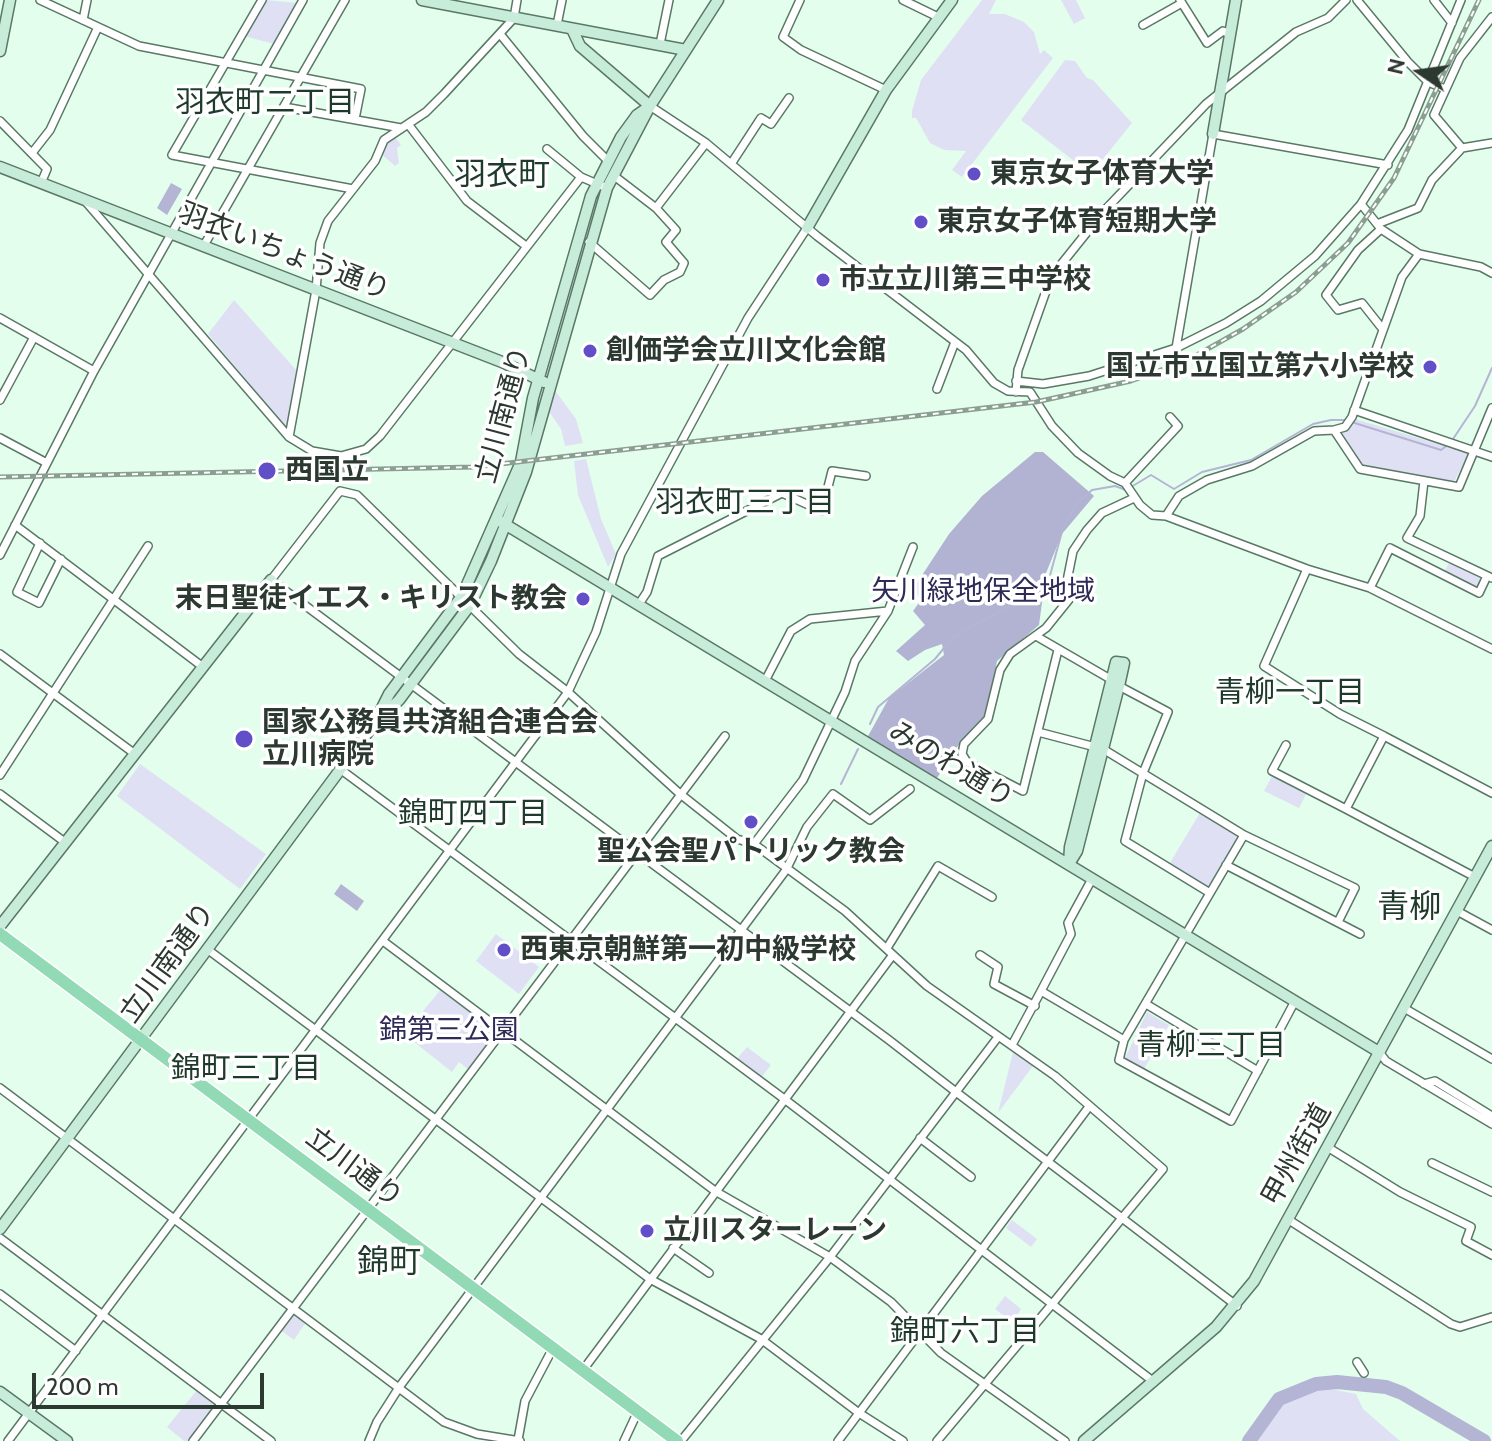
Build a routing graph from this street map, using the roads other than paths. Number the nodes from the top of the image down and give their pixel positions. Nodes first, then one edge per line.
1 (10, 0) edge
2 (40, 0) edge
3 (87, 0) edge
4 (262, 0) edge
5 (303, 0) edge
6 (345, 0) edge
7 (517, 0) edge
8 (562, 0) edge
9 (669, 0) edge
10 (800, 0) edge
11 (903, 0) edge
12 (952, 0) edge
13 (1236, 0) edge
14 (1346, 0) edge
15 (1357, 0) edge
16 (1434, 0) edge
17 (1461, 0) edge
18 (429, 1) edge
19 (714, 1) edge
20 (1181, 1) edge
21 (50, 2) edge
22 (473, 5) edge
23 (1492, 17) edge
24 (514, 18) junction
25 (940, 18) junction
26 (83, 20) junction
27 (1452, 23) junction
28 (557, 25) junction
29 (1143, 25) dead end
30 (98, 27) junction
31 (572, 29) junction
32 (500, 34) junction
33 (1230, 34) junction
34 (660, 44) junction
35 (686, 50) junction
36 (0, 51) edge
37 (225, 63) junction
38 (263, 70) junction
39 (300, 77) junction
40 (1428, 82) junction
41 (1445, 89) junction
42 (886, 90) junction
43 (1220, 94) junction
44 (789, 98) dead end
45 (650, 106) junction
46 (284, 107) junction
47 (355, 119) junction
48 (0, 121) edge
49 (405, 126) junction
50 (1213, 134) junction
51 (706, 143) junction
52 (1492, 143) edge
53 (1462, 148) junction
54 (547, 149) dead end
55 (32, 153) junction
56 (607, 160) junction
57 (210, 162) junction
58 (731, 164) junction
59 (1388, 165) junction
60 (0, 167) edge
61 (248, 169) junction
62 (613, 175) junction
63 (581, 177) junction
64 (41, 183) junction
65 (596, 184) junction
66 (607, 188) junction
67 (353, 189) junction
68 (86, 202) junction
69 (1361, 204) junction
70 (656, 208) junction
71 (1379, 226) junction
72 (807, 228) junction
73 (169, 234) junction
74 (589, 242) junction
75 (526, 246) junction
76 (203, 247) junction
77 (1419, 254) junction
78 (148, 272) junction
79 (1492, 273) edge
80 (316, 290) junction
81 (0, 318) edge
82 (1381, 327) junction
83 (34, 337) junction
84 (452, 342) junction
85 (955, 342) junction
86 (1176, 348) junction
87 (94, 371) junction
88 (538, 380) junction
89 (1016, 381) junction
90 (549, 385) junction
91 (937, 389) dead end
92 (1016, 392) junction
93 (0, 400) edge
94 (1492, 408) edge
95 (1353, 413) junction
96 (1170, 417) dead end
97 (1334, 430) junction
98 (289, 437) junction
99 (0, 438) edge
100 (1476, 449) junction
101 (1492, 457) edge
102 (45, 462) junction
103 (866, 476) dead end
104 (1424, 481) junction
105 (1125, 484) junction
106 (1133, 495) junction
107 (1166, 516) junction
108 (503, 522) junction
109 (15, 525) junction
110 (40, 543) junction
111 (148, 546) dead end
112 (913, 547) dead end
113 (1, 550) edge
114 (61, 559) junction
115 (1307, 569) junction
116 (1490, 577) edge
117 (271, 580) junction
118 (610, 587) junction
119 (1370, 588) junction
120 (114, 599) junction
121 (466, 600) junction
122 (639, 604) junction
123 (888, 611) junction
124 (1036, 636) junction
125 (1492, 649) edge
126 (1058, 650) junction
127 (0, 654) edge
128 (203, 667) junction
129 (406, 681) junction
130 (765, 681) junction
131 (1116, 683) junction
132 (52, 692) junction
133 (568, 692) junction
134 (831, 721) junction
135 (1038, 732) junction
136 (725, 736) dead end
137 (1384, 736) junction
138 (1286, 745) dead end
139 (1100, 747) junction
140 (135, 754) junction
141 (516, 763) junction
142 (340, 769) junction
143 (1143, 773) junction
144 (0, 775) edge
145 (910, 789) dead end
146 (679, 793) junction
147 (1492, 793) edge
148 (0, 794) edge
149 (1346, 809) junction
150 (1244, 835) junction
151 (66, 843) junction
152 (754, 844) junction
153 (1492, 846) edge
154 (450, 851) junction
155 (635, 852) junction
156 (1069, 864) junction
157 (1226, 865) junction
158 (786, 870) junction
159 (1475, 877) junction
160 (1092, 879) junction
161 (1210, 893) junction
162 (992, 897) dead end
163 (1457, 911) junction
164 (1338, 922) junction
165 (0, 926) edge
166 (741, 930) junction
167 (1492, 930) edge
168 (0, 934) edge
169 (1360, 934) dead end
170 (1185, 935) junction
171 (568, 939) junction
172 (383, 941) junction
173 (887, 948) junction
174 (207, 949) junction
175 (980, 955) dead end
176 (892, 956) junction
177 (1041, 991) junction
178 (1295, 1001) junction
179 (1146, 1004) junction
180 (1035, 1006) junction
181 (1404, 1008) junction
182 (849, 1010) junction
183 (675, 1018) junction
184 (502, 1029) junction
185 (316, 1031) junction
186 (998, 1037) junction
187 (142, 1039) junction
188 (1124, 1040) junction
189 (1012, 1045) junction
190 (1379, 1052) junction
191 (1492, 1059) edge
192 (1258, 1071) junction
193 (0, 1088) edge
194 (956, 1092) junction
195 (783, 1098) junction
196 (607, 1108) junction
197 (1088, 1108) junction
198 (435, 1119) junction
199 (1490, 1119) edge
200 (250, 1120) junction
201 (920, 1138) junction
202 (67, 1139) junction
203 (1329, 1148) junction
204 (1048, 1162) junction
205 (1432, 1163) dead end
206 (971, 1177) dead end
207 (888, 1180) junction
208 (715, 1191) junction
209 (1492, 1192) edge
210 (541, 1198) junction
211 (368, 1208) junction
212 (175, 1217) junction
213 (1122, 1218) junction
214 (1289, 1220) junction
215 (0, 1229) edge
216 (0, 1238) edge
217 (673, 1248) junction
218 (982, 1249) junction
219 (1492, 1255) edge
220 (830, 1257) junction
221 (709, 1273) dead end
222 (650, 1279) junction
223 (474, 1288) junction
224 (0, 1294) edge
225 (1053, 1303) junction
226 (1237, 1306) junction
227 (293, 1307) junction
228 (102, 1316) junction
229 (1492, 1317) edge
230 (920, 1332) junction
231 (761, 1339) junction
232 (553, 1348) junction
233 (76, 1351) junction
234 (1357, 1362) dead end
235 (583, 1370) junction
236 (1364, 1373) dead end
237 (1154, 1382) junction
238 (983, 1384) junction
239 (400, 1386) junction
240 (0, 1392) edge
241 (221, 1404) junction
242 (638, 1411) junction
243 (29, 1413) junction
244 (859, 1413) junction
245 (519, 1440) edge
246 (8, 1441) edge
247 (67, 1441) edge
248 (193, 1441) edge
249 (270, 1441) edge
250 (369, 1441) edge
251 (624, 1441) edge
252 (679, 1441) edge
253 (838, 1441) edge
254 (903, 1441) edge
255 (937, 1441) edge
256 (1065, 1441) edge
257 (1084, 1441) edge

1 - 36 street
2 - 21 street
3 - 26 street
4 - 37 street
5 - 38 street
6 - 39 street
7 - 24 street
8 - 28 street
9 - 34 street
10 - 42 street
11 - 25 street
12 - 25 street
13 - 33 street
14 - 43 street
15 - 40 street
16 - 27 street
17 - 27 street
18 - 22 street
19 - 35 street, 立川南通り
20 - 29 street
20 - 33 street
21 - 26 street
22 - 24 street
23 - 41 street
24 - 28 street
24 - 32 street
25 - 42 street
26 - 30 street
27 - 40 street
28 - 31 street
30 - 37 street
30 - 55 street
31 - 34 street
31 - 45 street
32 - 49 street
32 - 56 street
33 - 43 street
34 - 35 street
35 - 45 street, 立川南通り
37 - 38 street
37 - 57 street
38 - 39 street
38 - 57 street
39 - 46 street
39 - 47 street
40 - 41 street
40 - 59 street
41 - 53 street
42 - 72 street
43 - 50 street
43 - 89 street
44 - 58 street
45 - 51 street
45 - 56 street, 立川南通り
45 - 62 street, 立川南通り
46 - 47 street
46 - 61 street
47 - 49 street
48 - 55 street
49 - 67 street
49 - 75 street
50 - 59 street
50 - 86 street
51 - 58 street
51 - 70 street
52 - 53 street
53 - 71 street
54 - 63 street
55 - 64 street
56 - 65 street, 立川南通り
57 - 61 street
57 - 73 street
58 - 72 street
59 - 69 street
60 - 64 street, 羽衣いちょう通り
61 - 67 street
61 - 76 street
62 - 66 street, 立川南通り
62 - 70 street
63 - 65 street
63 - 75 street
64 - 68 street, 羽衣いちょう通り
65 - 66 street
65 - 88 street, 立川南通り
66 - 74 street, 立川南通り
67 - 80 street
68 - 73 street, 羽衣いちょう通り
68 - 78 street
69 - 71 street
69 - 86 street
70 - 74 street
71 - 77 street
71 - 82 street
72 - 85 street
72 - 118 street
73 - 76 street, 羽衣いちょう通り
73 - 78 street
74 - 90 street, 立川南通り
75 - 84 street
76 - 80 street, 羽衣いちょう通り
77 - 79 street
77 - 82 street
78 - 87 street
78 - 98 street
80 - 84 street, 羽衣いちょう通り
80 - 98 street
81 - 83 street
82 - 95 street
83 - 87 street
83 - 93 street
84 - 88 street, 羽衣いちょう通り
84 - 98 street
85 - 91 street
85 - 92 street
86 - 89 street
87 - 102 street
88 - 90 street, 羽衣いちょう通り
88 - 108 street, 立川南通り
89 - 92 street
90 - 108 street, 立川南通り
92 - 105 street
94 - 100 street
95 - 97 street
95 - 100 street
96 - 105 street
97 - 104 street
97 - 107 street
99 - 102 street
100 - 101 street
100 - 104 street
102 - 109 street
103 - 122 street
104 - 116 street
105 - 106 street
106 - 107 street
106 - 124 street
107 - 115 street
108 - 118 street, みのわ通り
108 - 121 street, 立川南通り
109 - 110 street
109 - 113 street
110 - 114 street
110 - 114 street
111 - 120 street
112 - 123 street
114 - 120 street
115 - 119 street
115 - 137 street
116 - 119 street
117 - 121 street
117 - 128 street
117 - 129 street
118 - 122 street, みのわ通り
118 - 133 street
119 - 125 street
120 - 128 street
120 - 132 street
121 - 129 street, 立川南通り
121 - 133 street
122 - 130 street, みのわ通り
123 - 130 street
123 - 134 street
124 - 126 street
124 - 135 street
126 - 131 street
126 - 135 street
127 - 132 street
128 - 140 street
129 - 141 street
129 - 142 street, 立川南通り
130 - 134 street, みのわ通り
131 - 139 street
131 - 143 street
132 - 140 street
132 - 144 street
133 - 141 street
133 - 146 street
134 - 152 street
134 - 156 street, みのわ通り
135 - 139 street
136 - 146 street
137 - 147 street
137 - 149 street
138 - 149 street
139 - 143 street
139 - 156 street
140 - 151 street
141 - 154 street
141 - 155 street
142 - 154 street
142 - 174 street, 立川南通り
143 - 150 street
143 - 161 street
145 - 158 street
146 - 152 street
146 - 155 street
148 - 151 street
149 - 159 street
150 - 157 street
150 - 164 street
151 - 165 street
152 - 158 street
153 - 159 street, 甲州街道
154 - 171 street
154 - 172 street
155 - 166 street
155 - 171 street
156 - 160 street, みのわ通り
157 - 161 street
157 - 164 street
158 - 166 street
158 - 173 street
159 - 163 street, 甲州街道
160 - 170 street, みのわ通り
160 - 177 street
161 - 170 street
162 - 173 street
163 - 167 street
163 - 181 street, 甲州街道
164 - 169 street
166 - 182 street
166 - 183 street
168 - 187 main road, 立川通り
170 - 178 street, みのわ通り
170 - 179 street
171 - 183 street
171 - 184 street
172 - 184 street
172 - 185 street
173 - 176 street
174 - 185 street
174 - 187 street, 立川南通り
175 - 180 street
176 - 182 street
176 - 186 street
177 - 180 street
177 - 188 street
178 - 190 street, みのわ通り
178 - 192 street
179 - 188 street
179 - 192 street
180 - 189 street
181 - 190 street, 甲州街道
181 - 191 street
182 - 194 street
182 - 195 street
183 - 195 street
183 - 196 street
184 - 196 street
184 - 198 street
185 - 198 street
185 - 200 street
186 - 189 street
186 - 194 street
187 - 200 main road, 立川通り
187 - 202 street, 立川南通り
188 - 192 street
189 - 197 street
190 - 199 street
190 - 203 street, 甲州街道
193 - 202 street
194 - 201 street
194 - 204 street
195 - 207 street
195 - 208 street
196 - 208 street
196 - 210 street
197 - 204 street
197 - 213 street
198 - 210 street
198 - 211 street
200 - 211 main road, 立川通り
200 - 212 street
201 - 206 street
201 - 207 street
202 - 212 street
202 - 215 street, 立川南通り
203 - 214 street, 甲州街道
203 - 219 street
204 - 213 street
204 - 218 street
205 - 209 street
207 - 218 street
207 - 220 street
208 - 217 street
208 - 220 street
210 - 222 street
210 - 223 street
211 - 223 main road, 立川通り
211 - 227 street
212 - 227 street
212 - 228 street
213 - 225 street
213 - 226 street
214 - 226 street, 甲州街道
214 - 229 street
216 - 228 street
217 - 221 street
217 - 222 street
218 - 225 street
218 - 230 street
220 - 230 street
220 - 231 street
222 - 231 street
222 - 235 street
223 - 232 main road, 立川通り
223 - 239 street
224 - 233 street
225 - 237 street
225 - 238 street
226 - 237 street, 甲州街道
227 - 239 street
227 - 241 street
228 - 233 street
228 - 241 street
230 - 238 street
230 - 244 street
231 - 244 street
231 - 252 street
232 - 235 main road, 立川通り
232 - 245 street
233 - 243 street
234 - 236 street
235 - 242 main road, 立川通り
237 - 257 street, 甲州街道
238 - 255 street
238 - 256 street
239 - 245 street
239 - 250 street
240 - 243 street
241 - 248 street
241 - 249 street
242 - 251 street
242 - 252 main road, 立川通り
243 - 246 street
243 - 247 street
244 - 253 street
244 - 254 street

